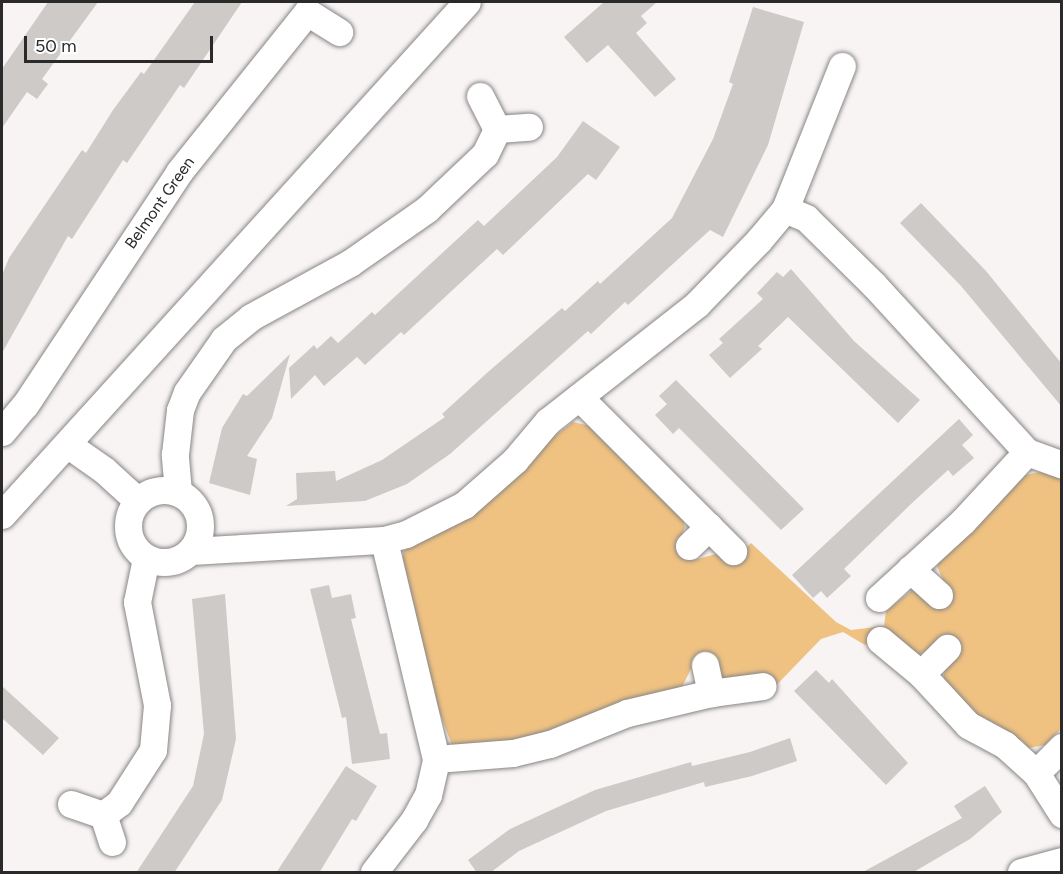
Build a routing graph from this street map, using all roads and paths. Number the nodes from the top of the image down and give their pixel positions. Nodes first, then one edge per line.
1 (467, 2) edge
2 (339, 32) dead end
3 (842, 66) dead end
4 (480, 96) dead end
5 (529, 127) dead end
6 (497, 129) junction
7 (785, 209) junction
8 (579, 397) junction
9 (2, 432) edge
10 (67, 444) junction
11 (1028, 452) junction
12 (1062, 465) edge
13 (178, 492) junction
14 (138, 501) junction
15 (2, 515) edge
16 (709, 527) junction
17 (384, 540) junction
18 (689, 546) dead end
19 (191, 551) junction
20 (733, 551) dead end
21 (146, 558) junction
22 (910, 569) junction
23 (939, 595) dead end
24 (879, 598) dead end
25 (880, 640) dead end
26 (947, 648) dead end
27 (705, 665) dead end
28 (921, 674) junction
29 (763, 686) dead end
30 (711, 693) junction
31 (1062, 747) edge
32 (436, 759) junction
33 (1035, 773) junction
34 (71, 804) dead end
35 (1062, 814) edge
36 (103, 815) junction
37 (112, 842) dead end
38 (1062, 861) edge
39 (374, 873) edge
40 (1021, 873) edge

1 - 10 street
2 - 9 street, Belmont Green
3 - 7 street
4 - 6 street
5 - 6 street
6 - 13 street
7 - 8 street
7 - 11 street
8 - 16 street
8 - 17 street
10 - 14 street
10 - 15 street
11 - 12 street
11 - 22 street
13 - 14 street
13 - 19 street
14 - 21 street
16 - 18 street
16 - 20 street
17 - 19 street
17 - 32 street
19 - 21 street
21 - 36 street
22 - 23 street
22 - 24 street
25 - 28 street
26 - 28 street
27 - 30 street
28 - 33 street
29 - 30 street
30 - 32 street
31 - 33 street
32 - 39 street
33 - 35 street
34 - 36 street
36 - 37 street
38 - 40 street

